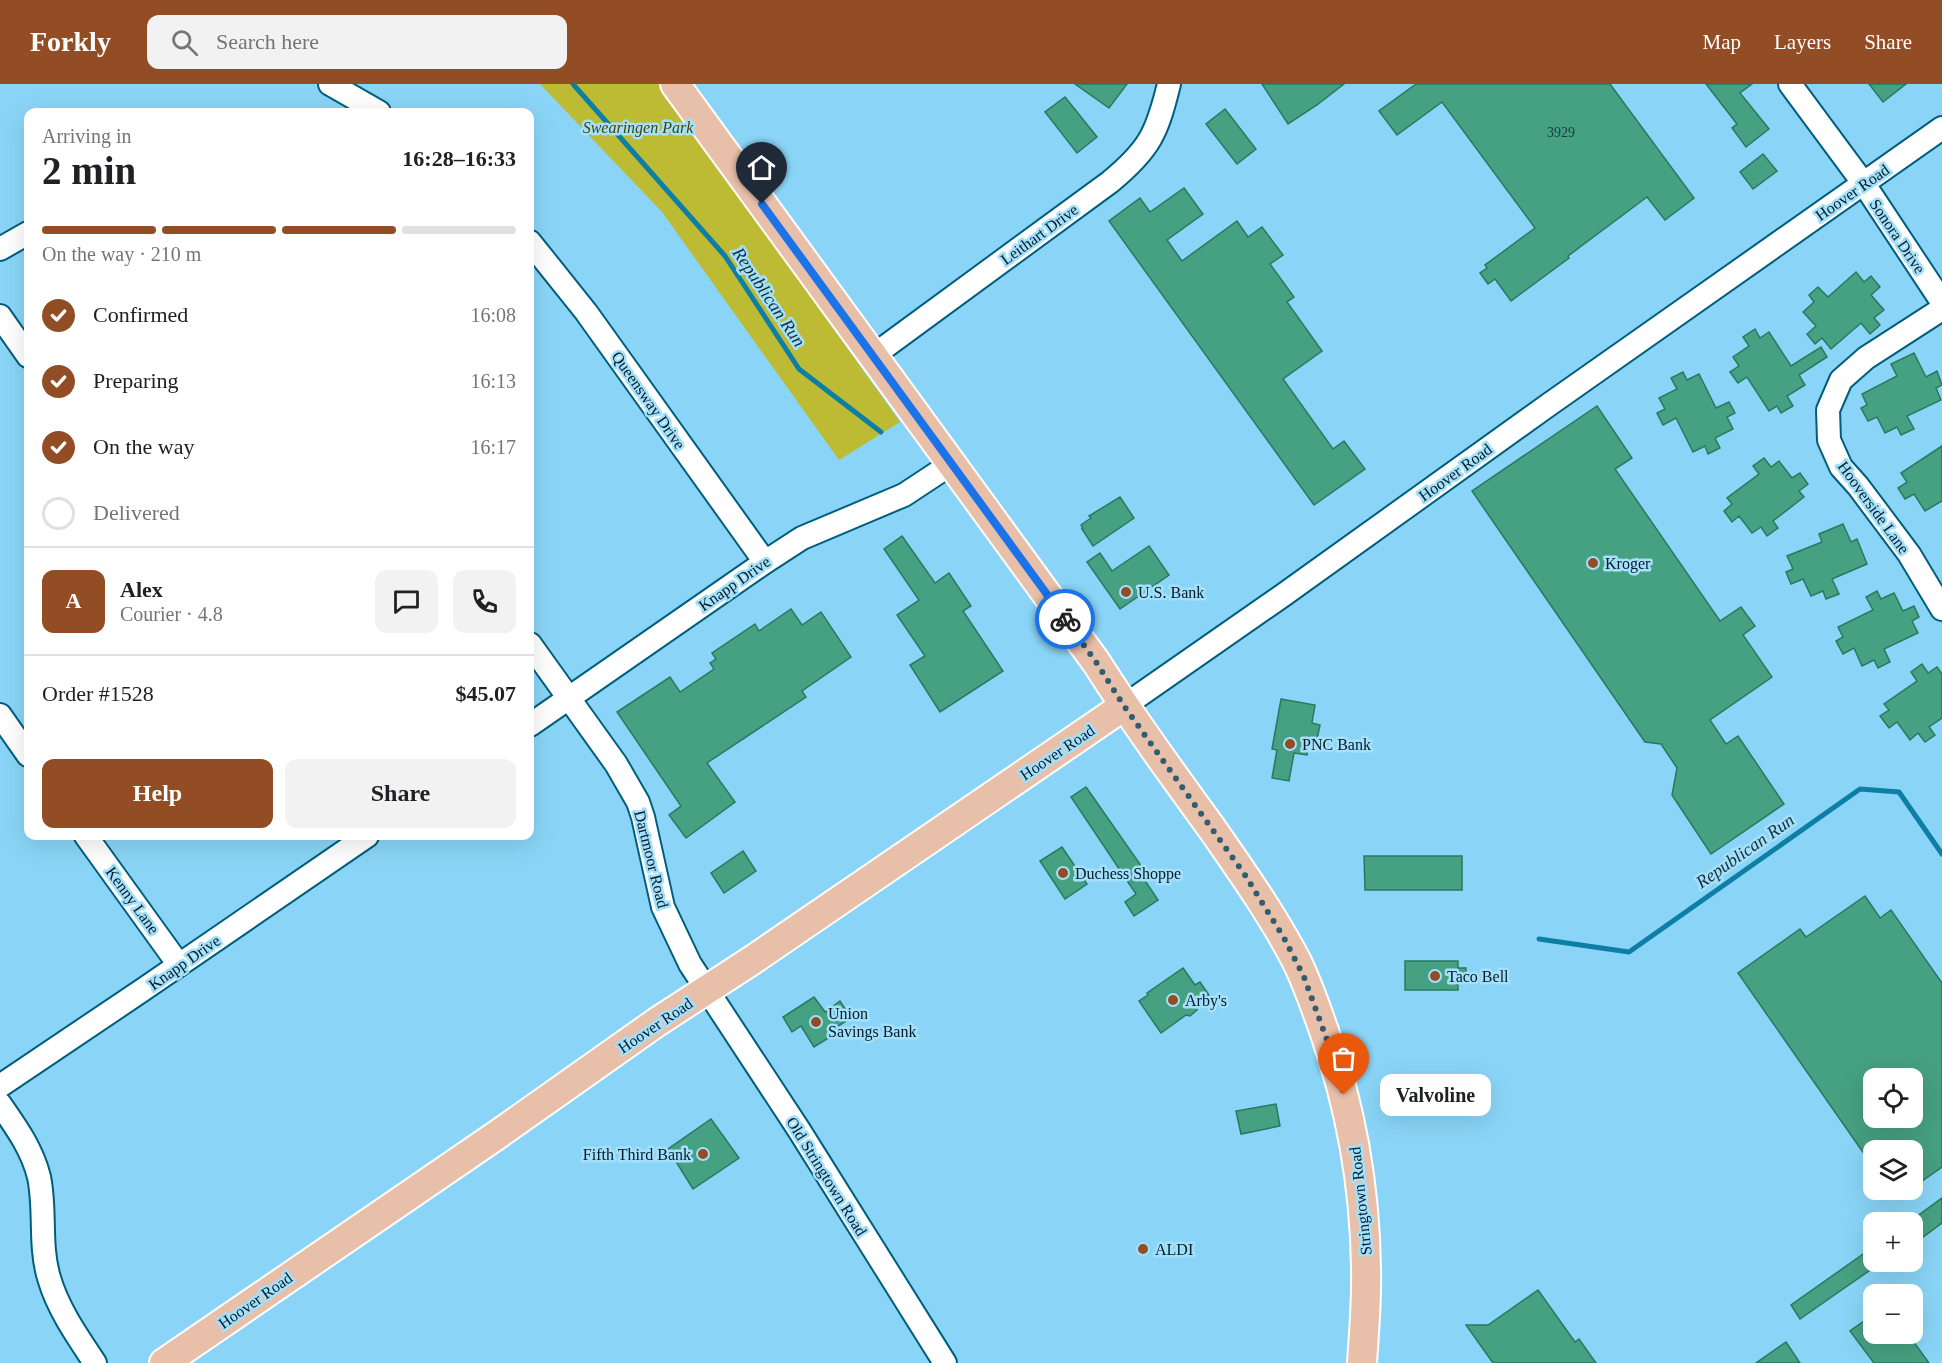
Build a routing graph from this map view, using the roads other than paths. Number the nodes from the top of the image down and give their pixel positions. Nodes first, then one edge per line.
1 (330, 84) edge
2 (675, 84) edge
3 (1169, 84) edge
4 (1790, 84) edge
5 (372, 108) edge
6 (1942, 128) edge
7 (1864, 184) junction
8 (24, 235) edge
9 (534, 247) edge
10 (0, 249) edge
11 (1942, 302) edge
12 (1942, 309) edge
13 (0, 316) edge
14 (24, 350) edge
15 (873, 355) junction
16 (951, 464) junction
17 (765, 562) junction
18 (1942, 609) edge
19 (534, 650) edge
20 (569, 698) junction
21 (1124, 706) junction
22 (0, 715) edge
23 (534, 722) edge
24 (24, 749) edge
25 (89, 840) edge
26 (361, 840) edge
27 (179, 965) junction
28 (708, 990) junction
29 (0, 1086) edge
30 (0, 1104) edge
31 (94, 1363) edge
32 (164, 1363) edge
33 (945, 1363) edge
34 (1362, 1363) edge

1 - 5 street
2 - 15 main road, Stringtown Road
3 - 15 street, Leithart Drive
4 - 7 street, Sonora Drive
6 - 7 street, Hoover Road
7 - 11 street, Sonora Drive
7 - 21 street, Hoover Road
8 - 10 street
9 - 17 street, Queensway Drive
12 - 18 street, Hooverside Lane
13 - 14 street
15 - 16 main road, Stringtown Road
16 - 17 street, Knapp Drive
16 - 21 main road, Stringtown Road
17 - 20 street, Knapp Drive
19 - 20 street, Dartmoor Road
20 - 23 street, Knapp Drive
20 - 28 street, Dartmoor Road
21 - 28 main road, Hoover Road
21 - 34 main road, Stringtown Road
22 - 24 street
25 - 27 street, Kenny Lane
26 - 27 street, Knapp Drive
27 - 29 street, Knapp Drive
28 - 32 main road, Hoover Road
28 - 33 street, Old Stringtown Road
30 - 31 street

